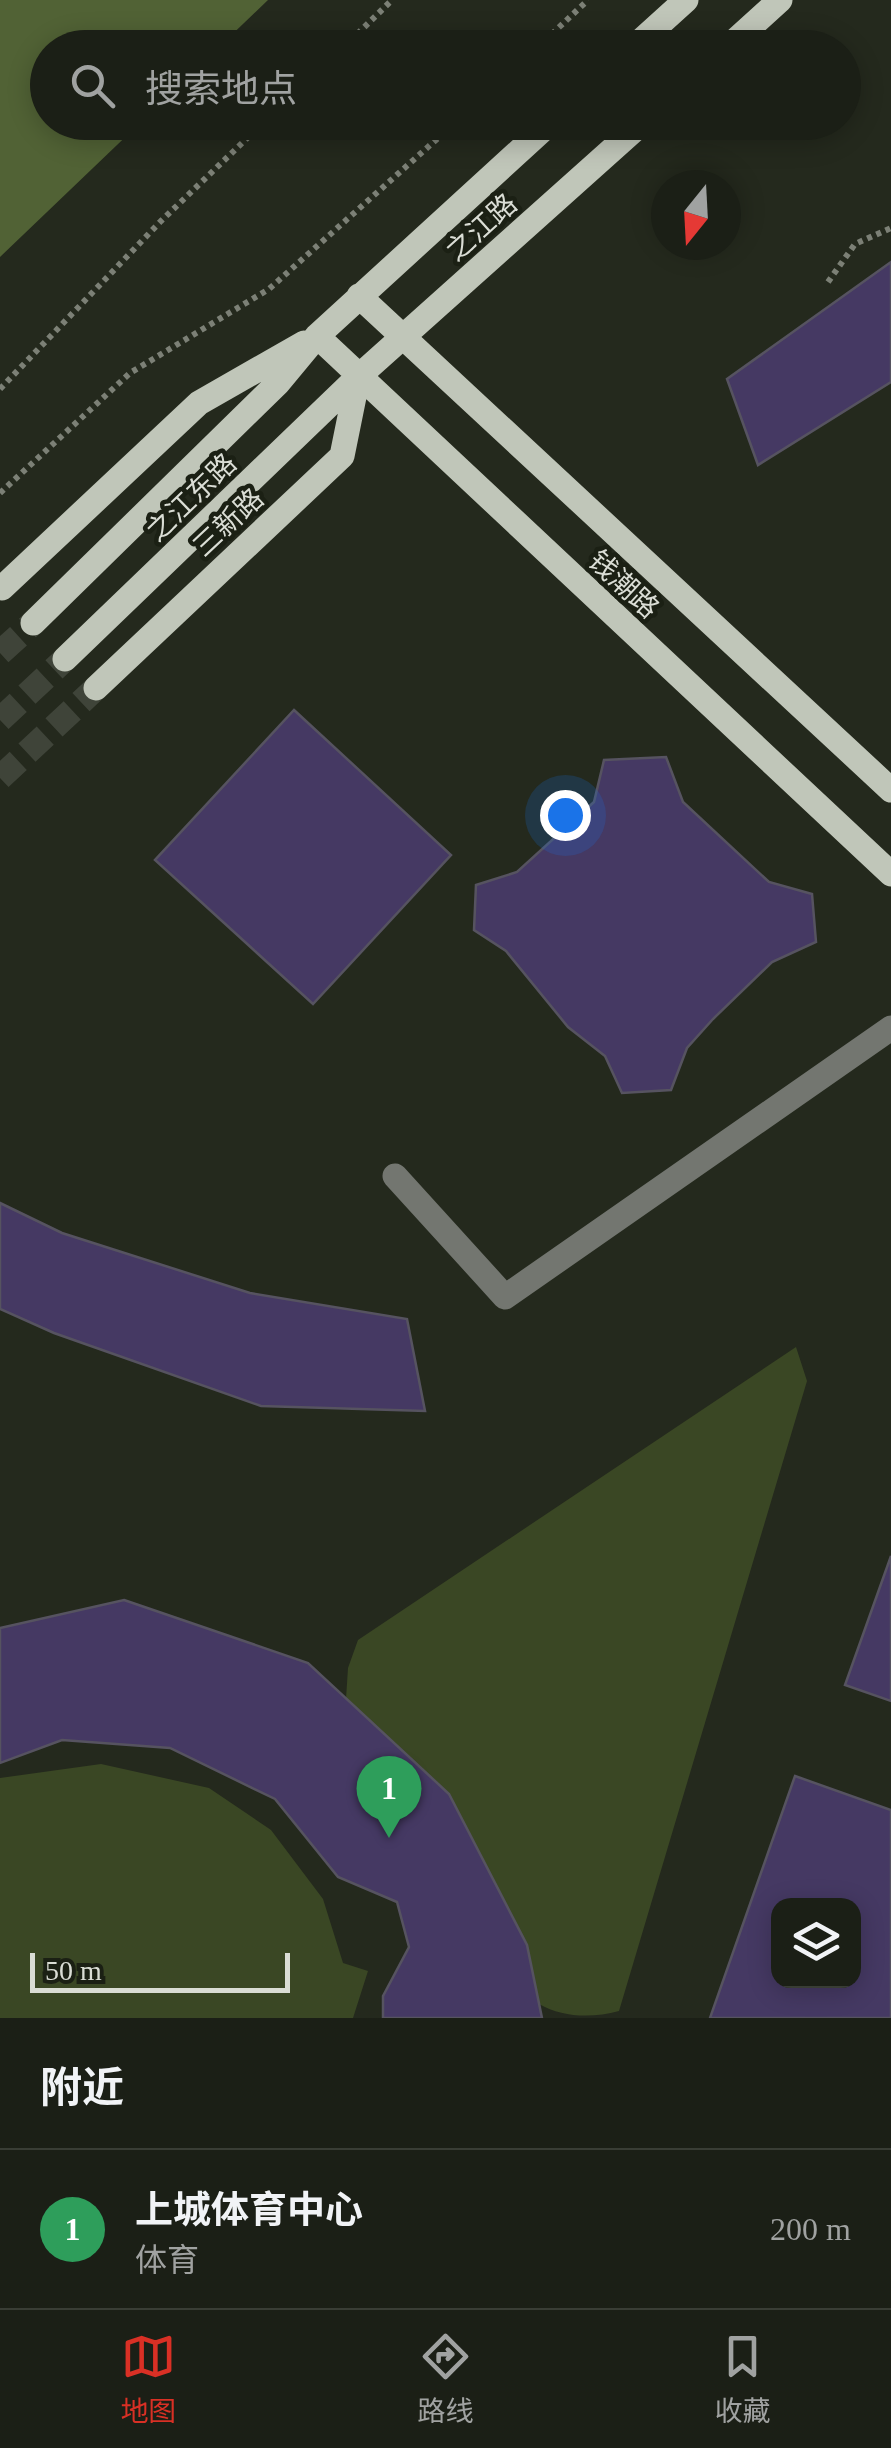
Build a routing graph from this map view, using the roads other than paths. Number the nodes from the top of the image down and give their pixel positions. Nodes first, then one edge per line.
1 (686, 0) edge
2 (780, 0) edge
3 (654, 30) edge
4 (747, 30) edge
5 (531, 140) edge
6 (623, 140) edge
7 (360, 296) junction
8 (317, 336) junction
9 (403, 336) junction
10 (358, 377) junction
11 (2, 588) edge
12 (33, 623) tunnel mouth
13 (65, 659) tunnel mouth
14 (96, 688) tunnel mouth
15 (891, 790) edge
16 (891, 874) edge
17 (891, 1028) edge
18 (395, 1176) dead end

1 - 3 main road
2 - 4 main road
5 - 7 main road, 之江路
6 - 9 main road, 之江路
7 - 8 main road, 之江路
7 - 9 main road, 钱潮路
8 - 10 main road, 钱潮路
8 - 11 main road
8 - 12 main road, 之江东路
9 - 10 main road, 之江路
9 - 15 main road, 钱潮路
10 - 13 main road, 之江东路
10 - 14 main road, 三新路
10 - 16 main road, 钱潮路
17 - 18 lane

